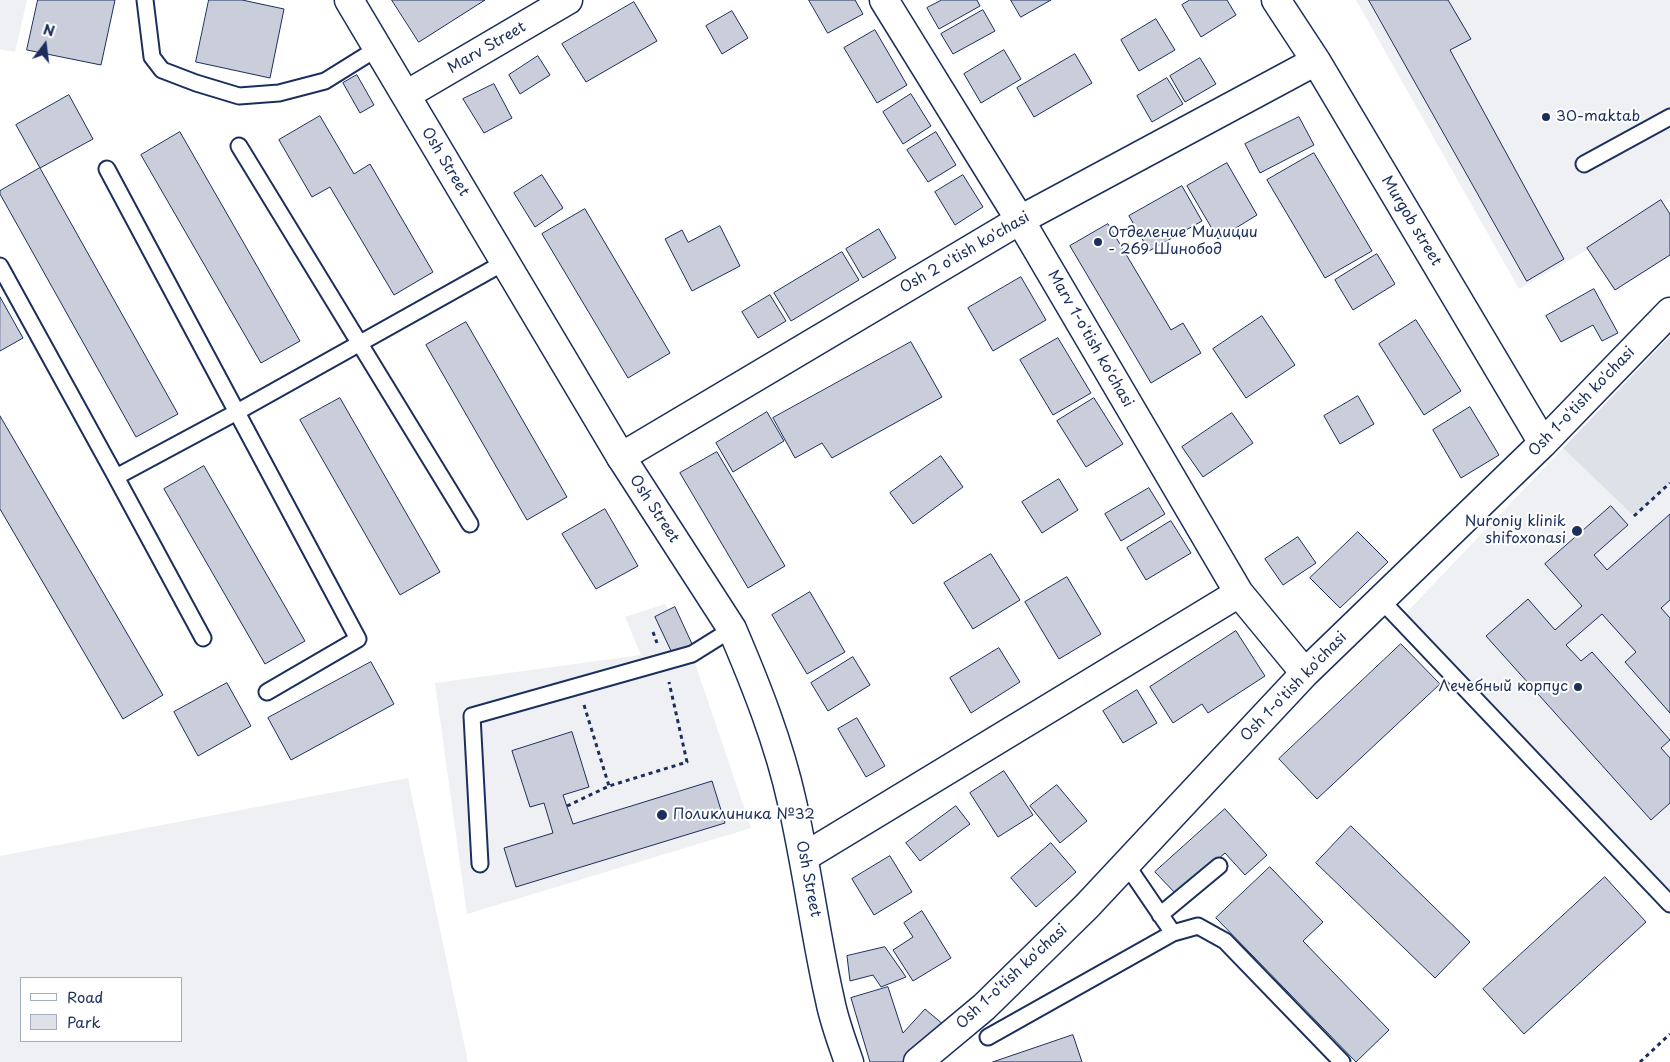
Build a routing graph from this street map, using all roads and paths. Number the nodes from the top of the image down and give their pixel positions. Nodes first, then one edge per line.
1 (145, 0) edge
2 (349, 0) edge
3 (568, 0) edge
4 (884, 0) edge
5 (1276, 0) edge
6 (378, 48) junction
7 (1316, 60) junction
8 (406, 95) junction
9 (1670, 117) edge
10 (239, 146) dead end
11 (1584, 164) dead end
12 (107, 169) dead end
13 (1020, 220) junction
14 (505, 262) junction
15 (0, 266) edge
16 (1670, 312) edge
17 (359, 343) junction
18 (236, 412) junction
19 (1543, 443) junction
20 (621, 457) junction
21 (116, 477) junction
22 (1670, 483) edge
23 (1634, 516) dead end
24 (470, 524) dead end
25 (1239, 593) junction
26 (1380, 599) junction
27 (732, 629) junction
28 (653, 632) dead end
29 (203, 638) dead end
30 (664, 662) junction
31 (1305, 673) junction
32 (578, 686) junction
33 (267, 692) dead end
34 (609, 786) junction
35 (567, 806) dead end
36 (804, 857) junction
37 (480, 864) dead end
38 (1126, 864) junction
39 (1219, 866) dead end
40 (1670, 904) edge
41 (1160, 915) junction
42 (1173, 933) junction
43 (1670, 1034) edge
44 (988, 1037) dead end
45 (849, 1062) edge
46 (918, 1062) edge
47 (1342, 1062) edge
48 (1640, 1062) edge

1 - 6 lane
2 - 6 street, Osh Street
3 - 8 street, Marv Street
4 - 13 street, Marv 1-o'tish ko'chasi
5 - 7 street, Murgob street
6 - 8 street, Osh Street
7 - 13 street, Osh 2 o'tish ko'chasi
7 - 19 street, Murgob street
8 - 14 street, Osh Street
9 - 11 lane
10 - 17 lane
12 - 18 lane
13 - 20 street, Osh 2 o'tish ko'chasi
13 - 25 street, Marv 1-o'tish ko'chasi
14 - 17 lane
14 - 20 street, Osh Street
15 - 21 lane
16 - 19 street, Osh 1-o'tish ko'chasi
17 - 18 lane
17 - 24 lane
18 - 21 lane
18 - 33 lane
19 - 26 street, Osh 1-o'tish ko'chasi
20 - 27 street, Osh Street
21 - 29 lane
22 - 23 path
25 - 31 street, Marv 1-o'tish ko'chasi
25 - 36 street
26 - 31 street, Osh 1-o'tish ko'chasi
26 - 40 lane
27 - 30 lane
27 - 36 street, Osh Street
28 - 30 path
30 - 32 lane
30 - 34 path
31 - 38 street, Osh 1-o'tish ko'chasi
32 - 34 path
32 - 37 lane
34 - 35 path
36 - 45 street, Osh Street
38 - 41 lane
38 - 46 street, Osh 1-o'tish ko'chasi
39 - 41 lane
41 - 42 lane
42 - 44 lane
42 - 47 lane
43 - 48 path

